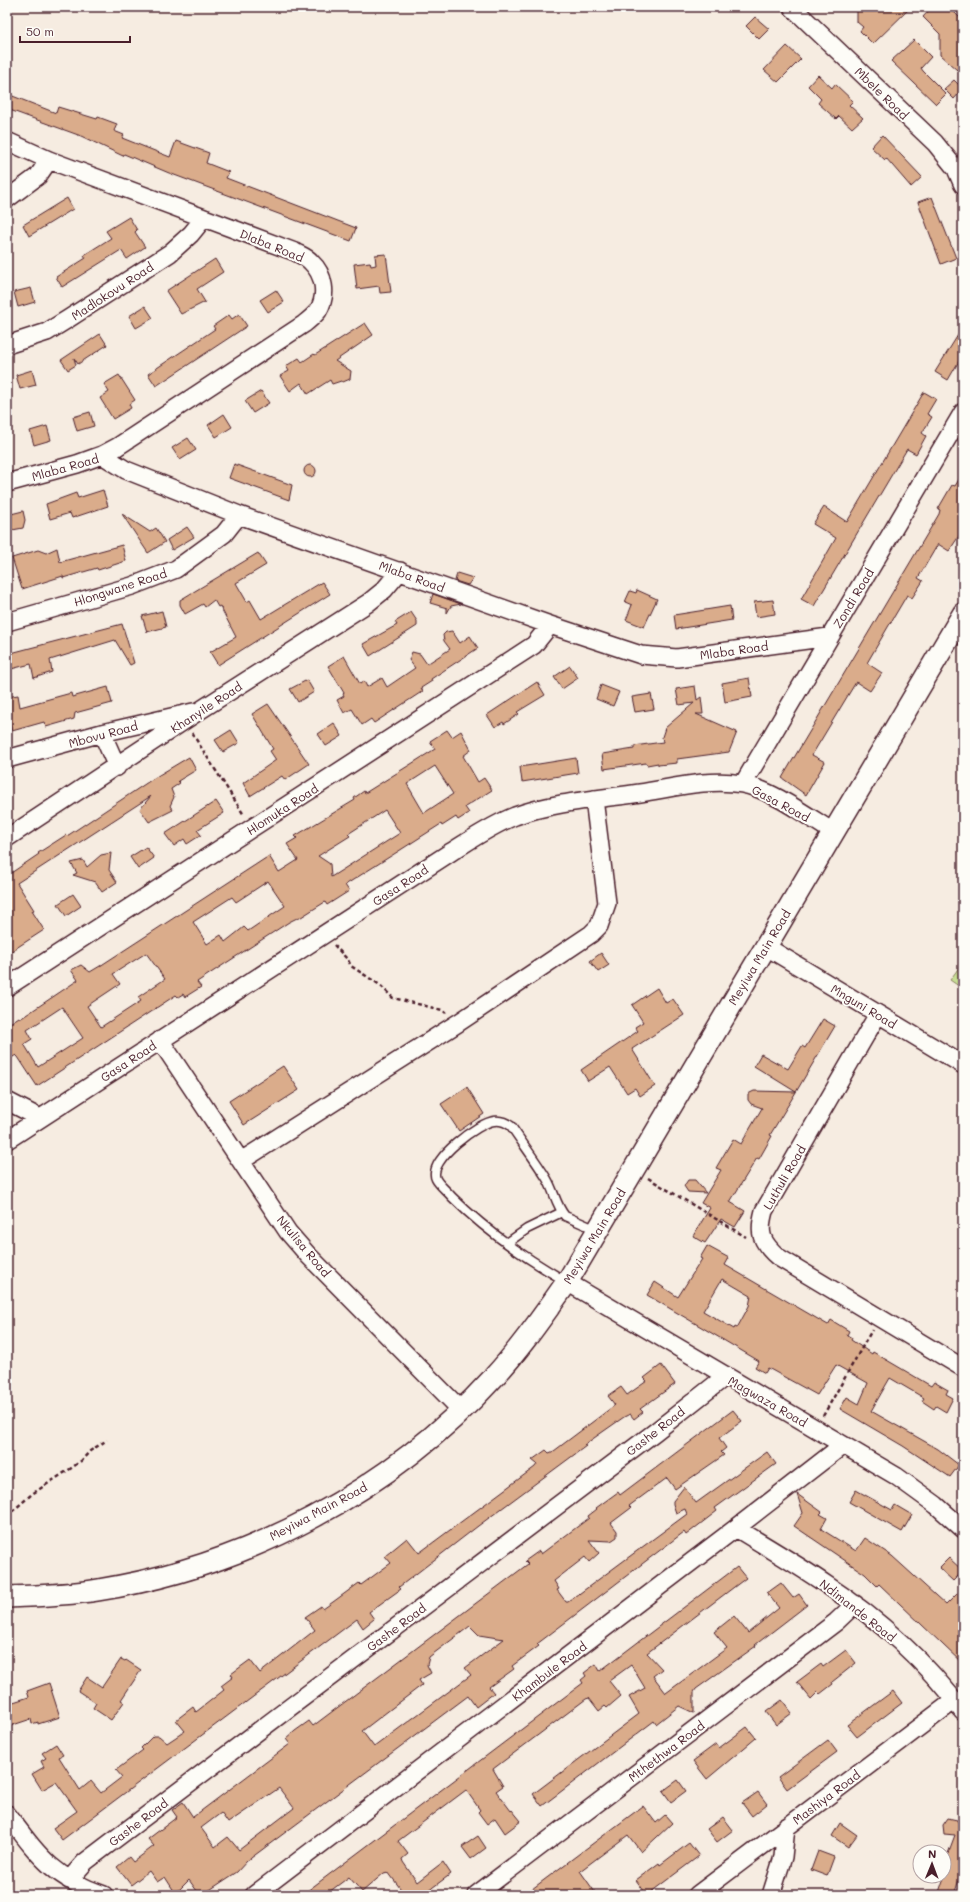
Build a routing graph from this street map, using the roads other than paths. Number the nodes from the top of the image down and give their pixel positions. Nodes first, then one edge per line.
1 (792, 7) edge
2 (7, 141) edge
3 (49, 160) junction
4 (963, 185) edge
5 (7, 200) edge
6 (204, 218) junction
7 (7, 345) edge
8 (963, 412) edge
9 (102, 455) junction
10 (7, 483) edge
11 (239, 515) junction
12 (400, 571) junction
13 (963, 614) edge
14 (7, 622) edge
15 (550, 625) junction
16 (830, 637) junction
17 (199, 711) junction
18 (102, 733) junction
19 (7, 759) edge
20 (117, 767) junction
21 (743, 784) junction
22 (594, 799) junction
23 (833, 832) junction
24 (7, 838) edge
25 (765, 946) junction
26 (7, 987) edge
27 (878, 1014) junction
28 (160, 1040) junction
29 (963, 1065) edge
30 (7, 1101) edge
31 (40, 1118) junction
32 (7, 1140) edge
33 (241, 1161) junction
34 (562, 1212) junction
35 (598, 1230) junction
36 (507, 1243) junction
37 (567, 1282) junction
38 (963, 1368) edge
39 (726, 1376) junction
40 (461, 1410) junction
41 (843, 1444) junction
42 (736, 1528) junction
43 (963, 1529) edge
44 (7, 1597) edge
45 (855, 1604) junction
46 (959, 1706) edge
47 (7, 1814) edge
48 (786, 1827) junction
49 (69, 1880) junction
50 (104, 1895) edge
51 (254, 1895) edge
52 (476, 1895) edge
53 (697, 1895) edge
54 (771, 1895) edge

1 - 4 street, Mbele Road
2 - 3 street, Dlaba Road
3 - 5 street
3 - 6 street, Dlaba Road
6 - 7 street, Madlokovu Road
6 - 9 street, Dlaba Road
8 - 16 street, Zondi Road
9 - 10 street, Mlaba Road
9 - 11 street, Mlaba Road
11 - 12 street, Mlaba Road
11 - 14 street, Hlongwane Road
12 - 15 street, Mlaba Road
12 - 17 street, Khanyile Road
13 - 23 street, Meyiwa Main Road
15 - 16 street, Mlaba Road
15 - 26 street, Hlomuka Road
16 - 21 street, Zondi Road
17 - 18 street, Mbovu Road
17 - 20 street, Khanyile Road
18 - 19 street, Mbovu Road
18 - 20 street
20 - 24 street, Khanyile Road
21 - 22 street, Gasa Road
21 - 23 street, Gasa Road
22 - 28 street, Gasa Road
22 - 33 street
23 - 25 street, Meyiwa Main Road
25 - 27 street, Mnguni Road
25 - 35 street, Meyiwa Main Road
27 - 29 street, Mnguni Road
27 - 38 street, Luthuli Road
28 - 31 street, Gasa Road
28 - 33 street, Nkulisa Road
30 - 31 street
31 - 32 street, Gasa Road
33 - 40 street, Nkulisa Road
34 - 35 lane
34 - 36 lane
34 - 36 lane
35 - 37 street, Meyiwa Main Road
36 - 37 lane
37 - 39 street, Magwaza Road
37 - 40 street, Meyiwa Main Road
39 - 41 street, Magwaza Road
39 - 49 street, Gashe Road
40 - 44 street, Meyiwa Main Road
41 - 42 street, Khambule Road
41 - 43 street, Magwaza Road
42 - 45 street, Ndimande Road
42 - 51 street, Khambule Road
45 - 46 street, Ndimande Road
45 - 52 street, Mthethwa Road
46 - 48 street, Mashiya Road
47 - 49 street
48 - 53 street, Mashiya Road
48 - 54 street
49 - 50 street

